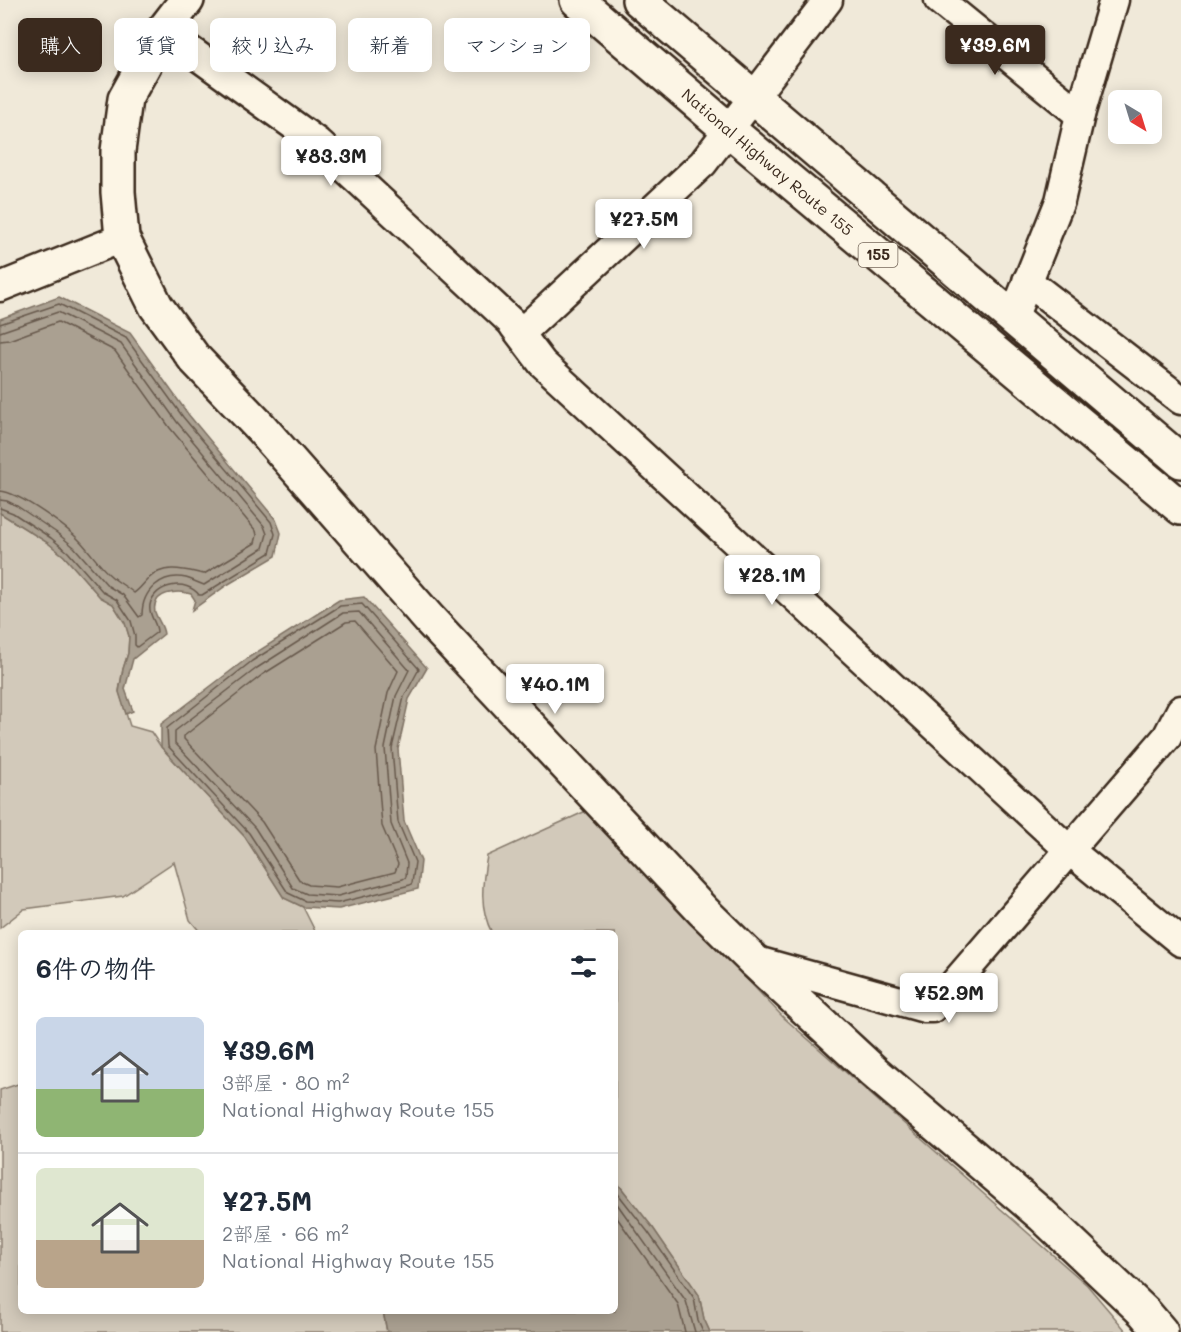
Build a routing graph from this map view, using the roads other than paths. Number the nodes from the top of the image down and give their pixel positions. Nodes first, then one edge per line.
1 (187, 0) edge
2 (577, 0) edge
3 (639, 0) edge
4 (828, 0) edge
5 (939, 0) edge
6 (1114, 0) edge
7 (173, 18) edge
8 (198, 56) edge
9 (140, 72) edge
10 (754, 97) junction
11 (1080, 115) junction
12 (729, 130) junction
13 (122, 238) junction
14 (1027, 282) junction
15 (0, 287) edge
16 (1013, 318) junction
17 (514, 326) junction
18 (1181, 400) edge
19 (1181, 461) edge
20 (1181, 508) edge
21 (1181, 710) edge
22 (1070, 850) junction
23 (1181, 942) edge
24 (753, 960) junction
25 (1161, 1332) edge

1 - 7 main road
2 - 12 main road, National Highway Route 155 / 155
3 - 10 main road, 155
4 - 10 street
5 - 11 street
6 - 11 street
8 - 17 street
9 - 13 main road
10 - 12 street
10 - 16 main road, 155
11 - 14 street
12 - 17 street
12 - 20 main road, National Highway Route 155 / 155
13 - 15 street
13 - 24 main road
14 - 16 street
14 - 18 street
16 - 19 main road, 155
17 - 22 street
21 - 22 street
22 - 23 street
22 - 24 street
24 - 25 main road

